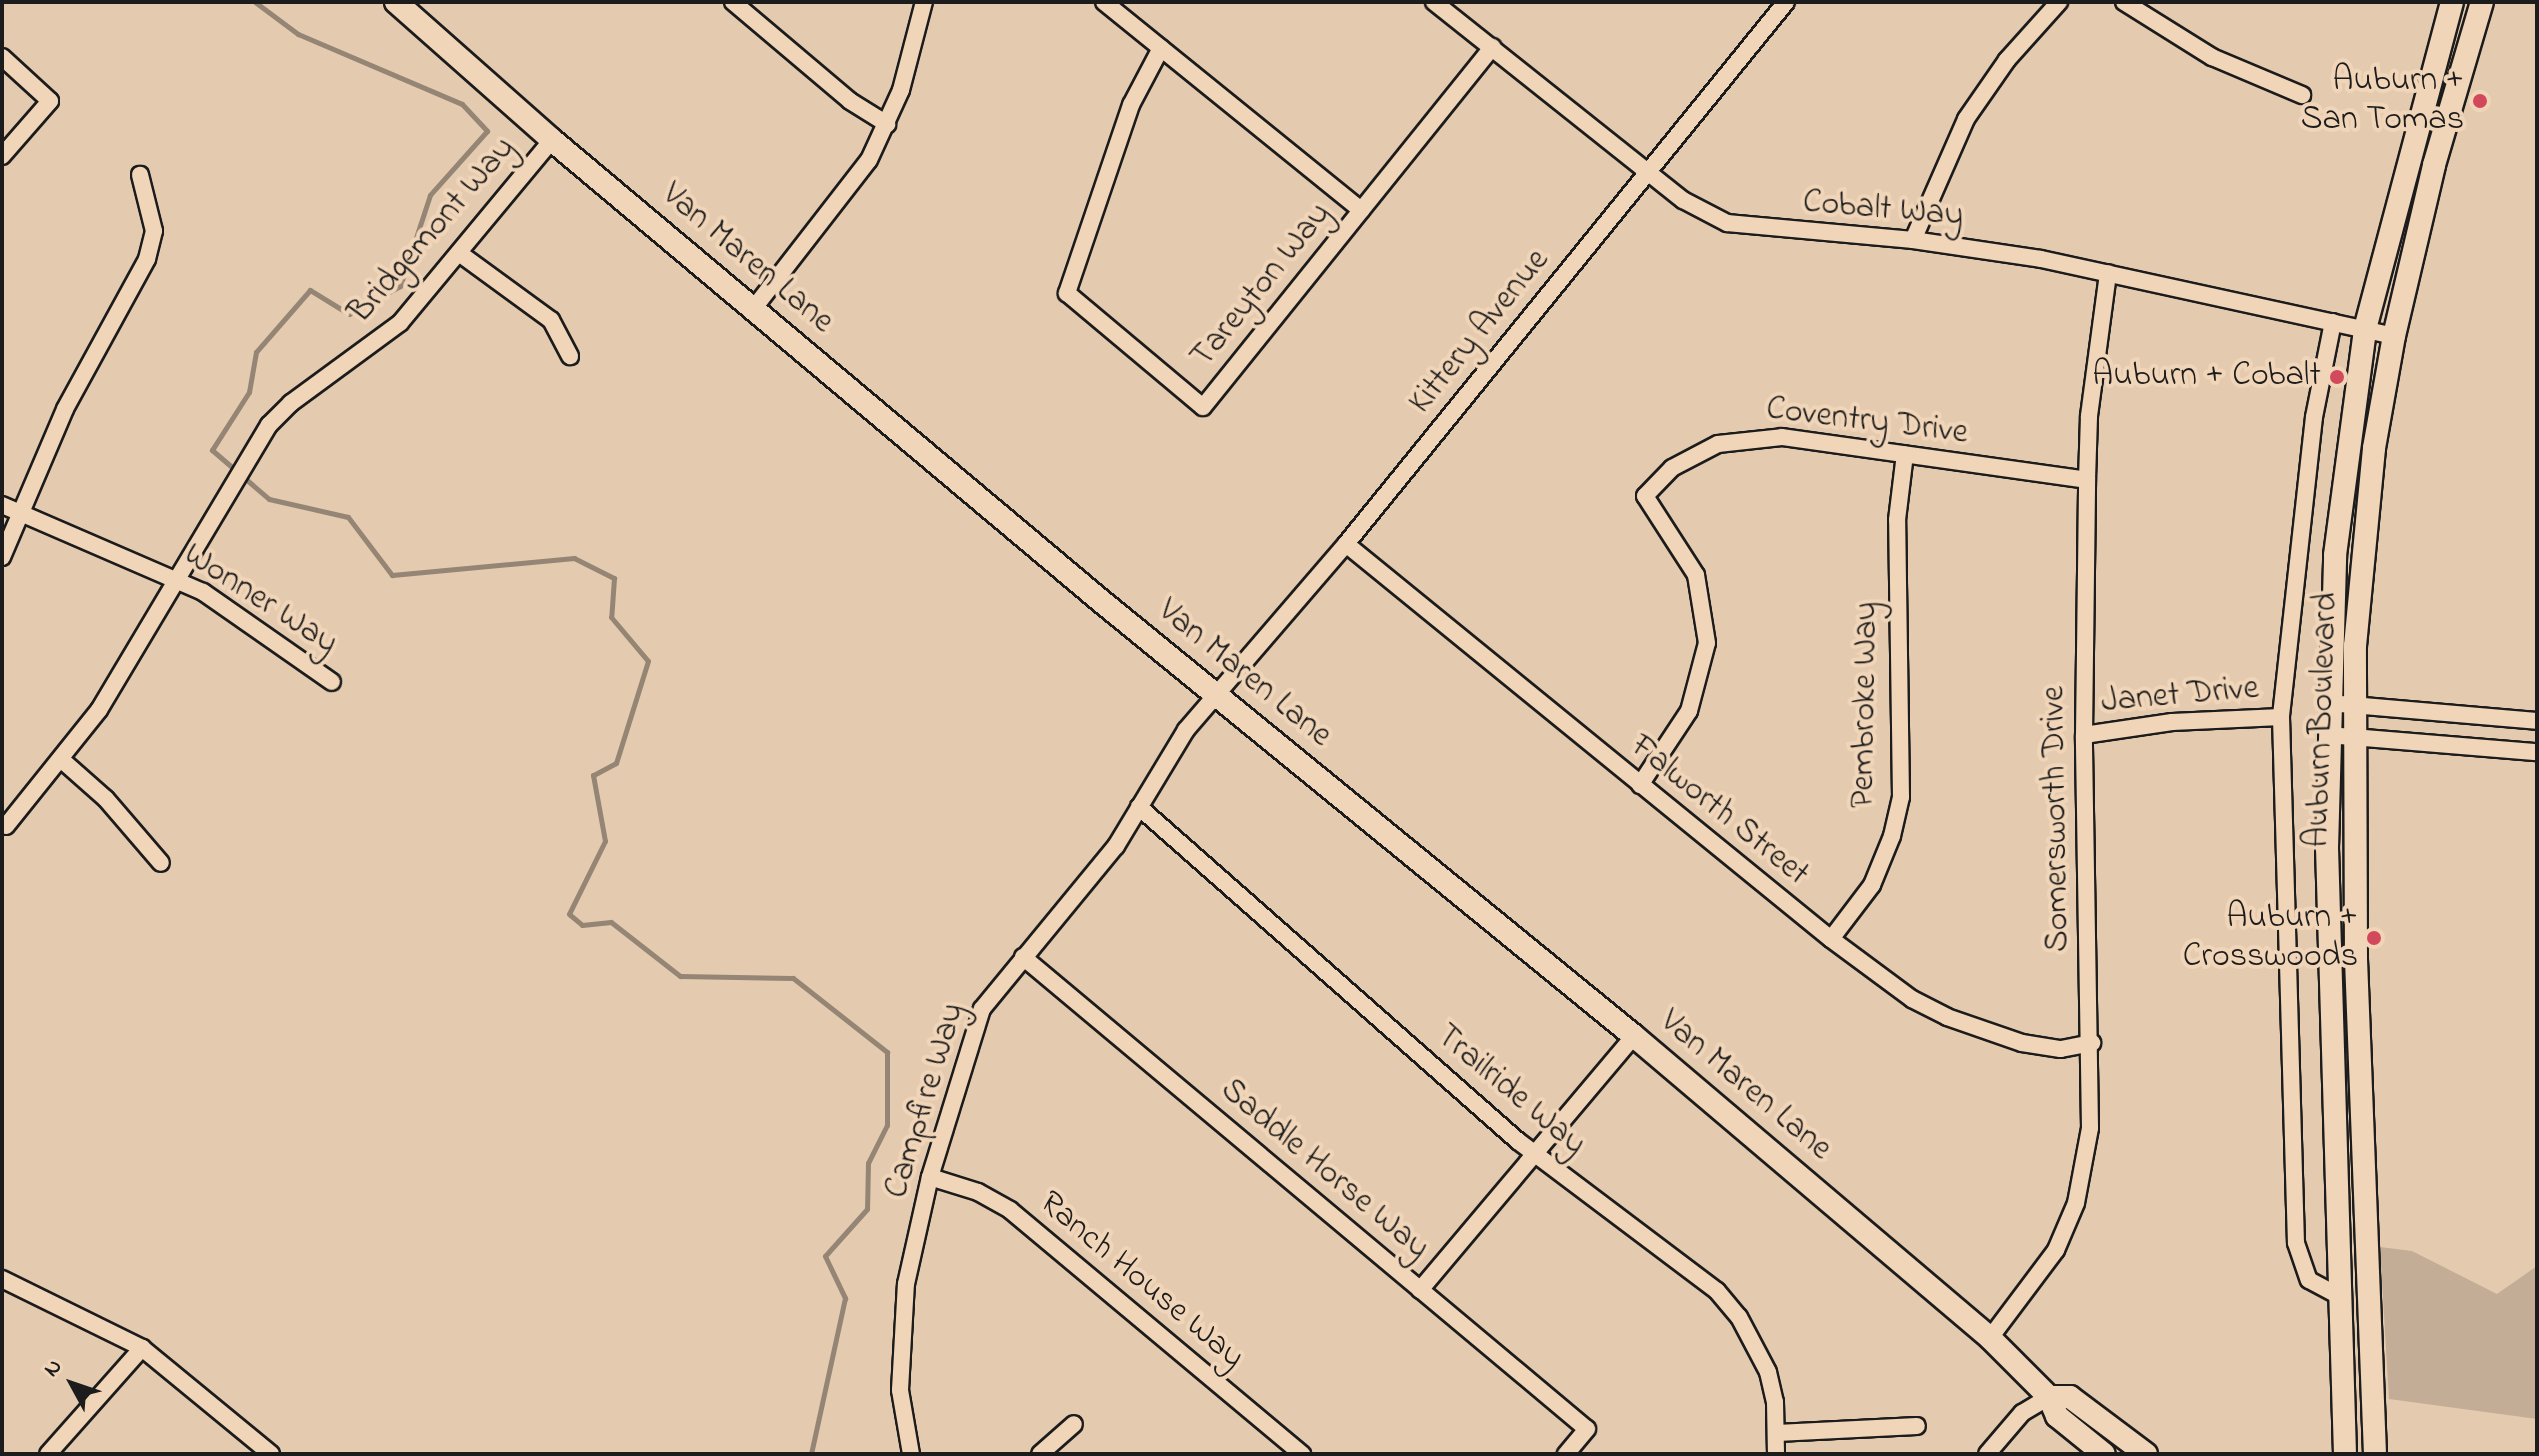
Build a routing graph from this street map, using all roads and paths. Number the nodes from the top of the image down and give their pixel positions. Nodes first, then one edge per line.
1 (396, 2) edge
2 (733, 2) edge
3 (924, 2) edge
4 (1104, 2) edge
5 (1434, 2) edge
6 (2059, 2) edge
7 (2124, 2) edge
8 (2452, 2) edge
9 (2482, 2) edge
10 (1783, 3) edge
11 (1492, 47) junction
12 (1161, 48) junction
13 (2, 57) edge
14 (2302, 95) dead end
15 (887, 124) junction
16 (552, 140) junction
17 (2, 156) edge
18 (1649, 173) junction
19 (140, 175) dead end
20 (1361, 210) junction
21 (1913, 240) junction
22 (459, 253) junction
23 (2108, 273) junction
24 (754, 308) junction
25 (2333, 322) junction
26 (2365, 329) junction
27 (2394, 336) junction
28 (570, 356) dead end
29 (1905, 454) junction
30 (2087, 480) junction
31 (2, 505) edge
32 (23, 514) junction
33 (1346, 544) junction
34 (2, 557) edge
35 (177, 578) junction
36 (332, 682) dead end
37 (1214, 695) junction
38 (2328, 703) junction
39 (2355, 705) junction
40 (2281, 717) junction
41 (2537, 721) edge
42 (2084, 735) junction
43 (2328, 735) junction
44 (2354, 735) junction
45 (2537, 752) edge
46 (63, 761) junction
47 (1640, 785) junction
48 (1139, 807) junction
49 (6, 826) dead end
50 (161, 863) dead end
51 (1831, 939) junction
52 (1023, 957) junction
53 (1634, 1036) junction
54 (2092, 1043) junction
55 (1533, 1154) junction
56 (930, 1177) junction
57 (2, 1279) edge
58 (1420, 1290) junction
59 (2339, 1296) junction
60 (1990, 1338) junction
61 (142, 1348) junction
62 (2049, 1397) junction
63 (1074, 1424) dead end
64 (1917, 1426) dead end
65 (1777, 1433) junction
66 (2343, 1449) edge
67 (48, 1454) edge
68 (271, 1454) edge
69 (911, 1454) edge
70 (1040, 1454) edge
71 (1302, 1454) edge
72 (1566, 1454) edge
73 (1776, 1454) edge
74 (1987, 1454) edge
75 (2104, 1454) edge
76 (2146, 1454) edge
77 (2375, 1454) edge

1 - 16 main road, Van Maren Lane
2 - 15 street
3 - 15 street
4 - 12 street
5 - 11 street, Cobalt Way
6 - 21 street
7 - 14 street
8 - 26 main road, Auburn Boulevard
9 - 27 main road, Auburn Boulevard
10 - 18 street, Kittery Avenue
11 - 18 street, Cobalt Way
11 - 20 street, Tareyton Way
12 - 20 street
12 - 20 street, Tareyton Way
13 - 17 street
15 - 24 street
16 - 22 street, Bridgemont Way
16 - 24 main road, Van Maren Lane
18 - 21 street, Cobalt Way
18 - 33 street, Kittery Avenue
19 - 32 street
21 - 23 street, Cobalt Way
22 - 28 street
22 - 35 street, Bridgemont Way
23 - 25 street, Cobalt Way
23 - 30 street, Somersworth Drive
24 - 37 main road, Van Maren Lane
25 - 26 street, Cobalt Way
25 - 40 street
26 - 27 street, Cobalt Way
26 - 38 main road, Auburn Boulevard
27 - 39 main road, Auburn Boulevard
29 - 30 street, Coventry Drive
29 - 47 street, Coventry Drive
29 - 51 street, Pembroke Way
30 - 42 street, Somersworth Drive
31 - 32 street, Wonner Way
32 - 34 street
32 - 35 street, Wonner Way
33 - 37 street, Kittery Avenue
33 - 47 street, Falworth Street
35 - 36 street, Wonner Way
35 - 46 street, Bridgemont Way
37 - 48 street, Campfire Way
37 - 53 main road, Van Maren Lane
38 - 39 street
38 - 43 main road, Auburn Boulevard
39 - 41 street
39 - 44 main road, Auburn Boulevard
40 - 42 street, Janet Drive
40 - 59 street
42 - 54 street, Somersworth Drive
43 - 44 street
43 - 59 main road, Auburn Boulevard
44 - 45 street
44 - 77 main road, Auburn Boulevard
46 - 49 street, Bridgemont Way
46 - 50 street
47 - 51 street, Falworth Street
48 - 52 street, Campfire Way
48 - 55 street, Trailride Way
51 - 54 street, Falworth Street
52 - 56 street, Campfire Way
52 - 58 street, Saddle Horse Way
53 - 55 street
53 - 60 main road, Van Maren Lane
54 - 60 street, Somersworth Drive
55 - 58 street
55 - 65 street, Trailride Way
56 - 69 street, Campfire Way
56 - 71 street, Ranch House Way
57 - 61 street
58 - 72 street, Saddle Horse Way
59 - 66 main road, Auburn Boulevard
60 - 62 main road, Van Maren Lane
61 - 67 street
61 - 68 street
62 - 74 street
62 - 75 main road, Van Maren Lane
62 - 76 main road, Van Maren Lane
63 - 70 street
64 - 65 street
65 - 73 street, Trailride Way

